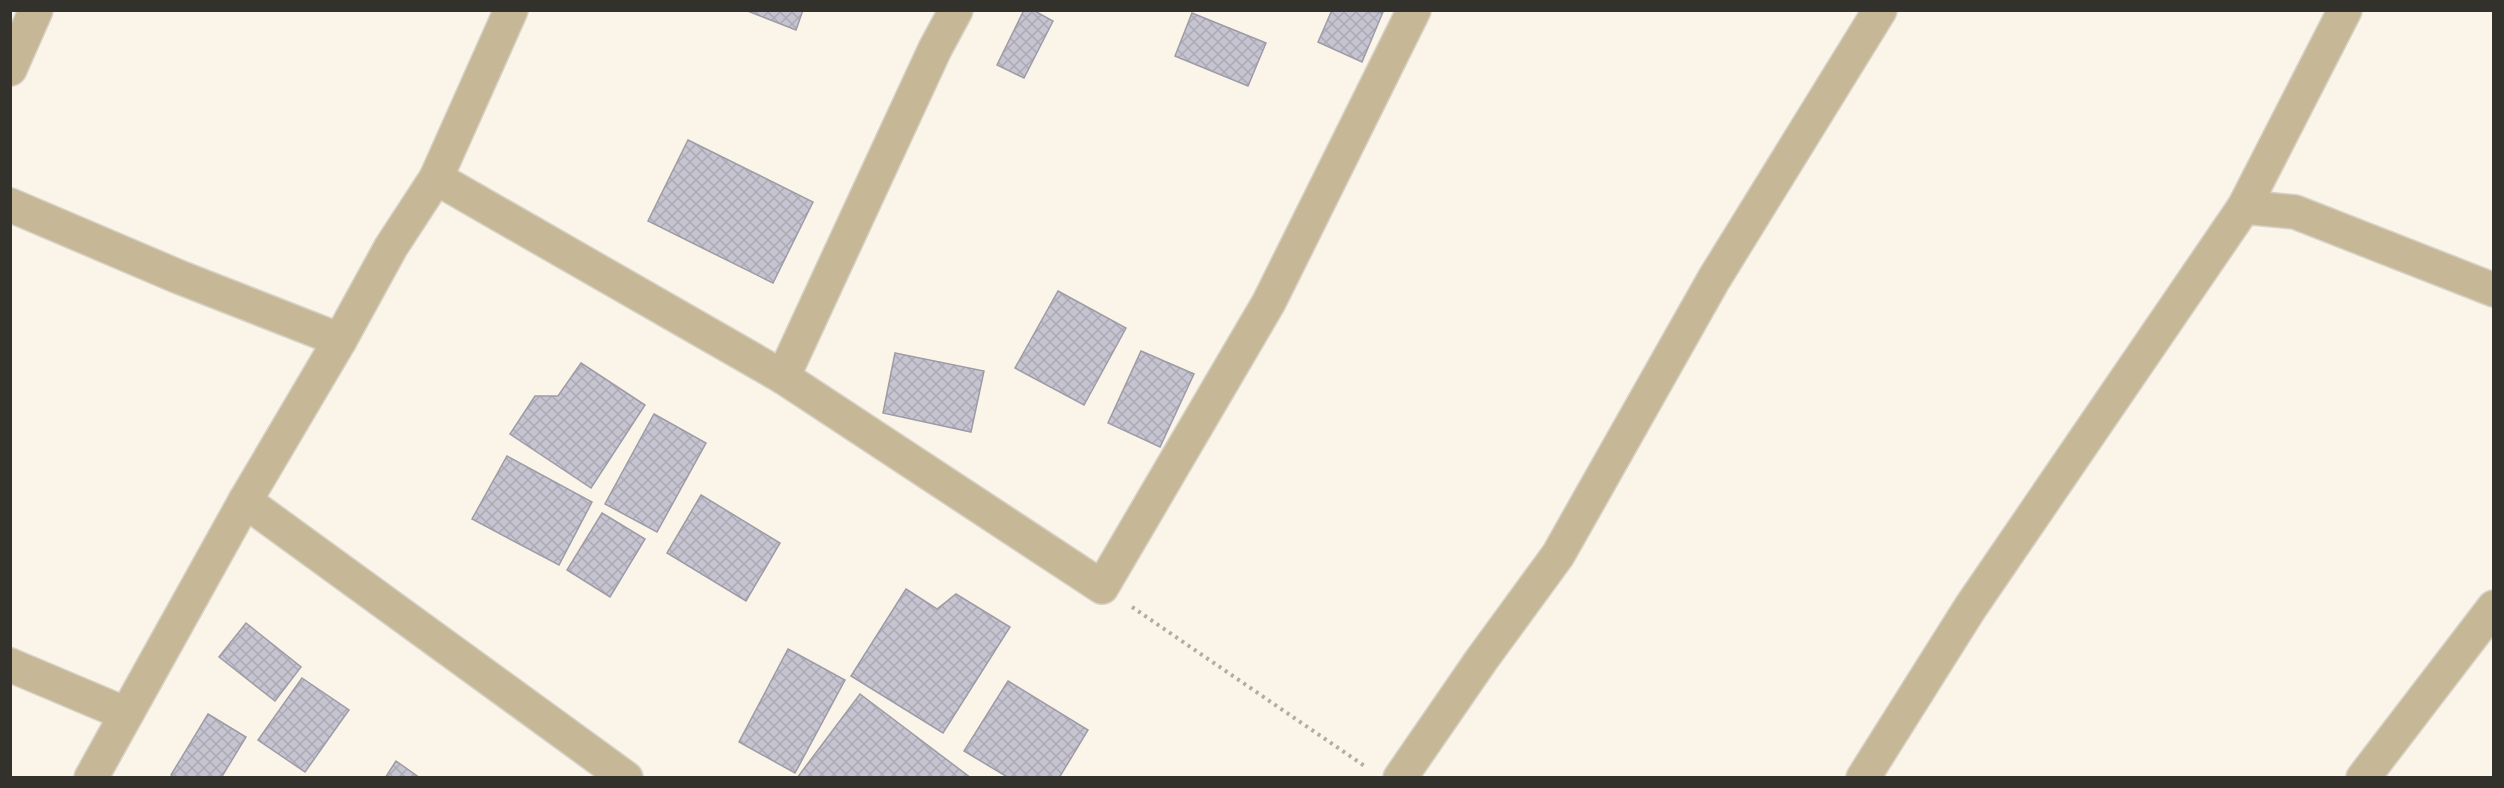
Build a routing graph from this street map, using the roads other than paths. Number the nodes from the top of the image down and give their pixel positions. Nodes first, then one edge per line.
1 (36, 10) edge
2 (511, 10) edge
3 (957, 10) edge
4 (1414, 10) edge
5 (1880, 10) edge
6 (2345, 10) edge
7 (10, 69) edge
8 (436, 178) junction
9 (10, 204) edge
10 (2244, 207) junction
11 (2493, 290) edge
12 (340, 340) junction
13 (783, 377) junction
14 (245, 501) junction
15 (2493, 607) edge
16 (10, 665) edge
17 (126, 714) junction
18 (1386, 774) edge
19 (91, 777) edge
20 (626, 777) edge
21 (1863, 777) edge
22 (2363, 777) edge

1 - 7 street
2 - 8 street
3 - 13 street
4 - 13 street
5 - 18 street
6 - 10 street
8 - 12 street
8 - 13 street
9 - 12 street
10 - 11 street
10 - 21 street
12 - 14 street
14 - 17 street
14 - 20 street
15 - 22 street
16 - 17 street
17 - 19 street

